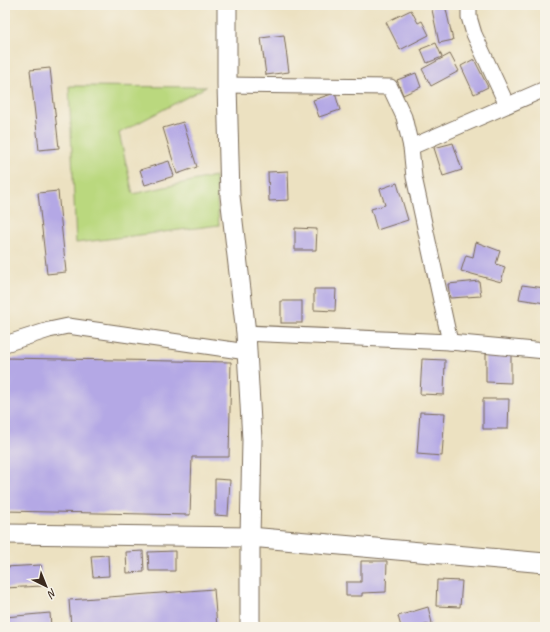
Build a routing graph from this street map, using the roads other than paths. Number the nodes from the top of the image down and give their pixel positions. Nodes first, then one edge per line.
1 (227, 5) edge
2 (469, 5) edge
3 (227, 85) junction
4 (545, 89) edge
5 (507, 105) junction
6 (411, 147) junction
7 (246, 333) junction
8 (450, 342) junction
9 (5, 344) edge
10 (545, 351) edge
11 (247, 352) junction
12 (5, 534) edge
13 (250, 537) junction
14 (545, 563) edge
15 (250, 627) edge

1 - 3 street
2 - 5 street
3 - 6 street
3 - 7 street
4 - 5 street
5 - 6 street
6 - 8 street
7 - 8 street
7 - 11 street
8 - 10 street
9 - 11 street
11 - 13 street
12 - 13 street
13 - 14 street
13 - 15 street

